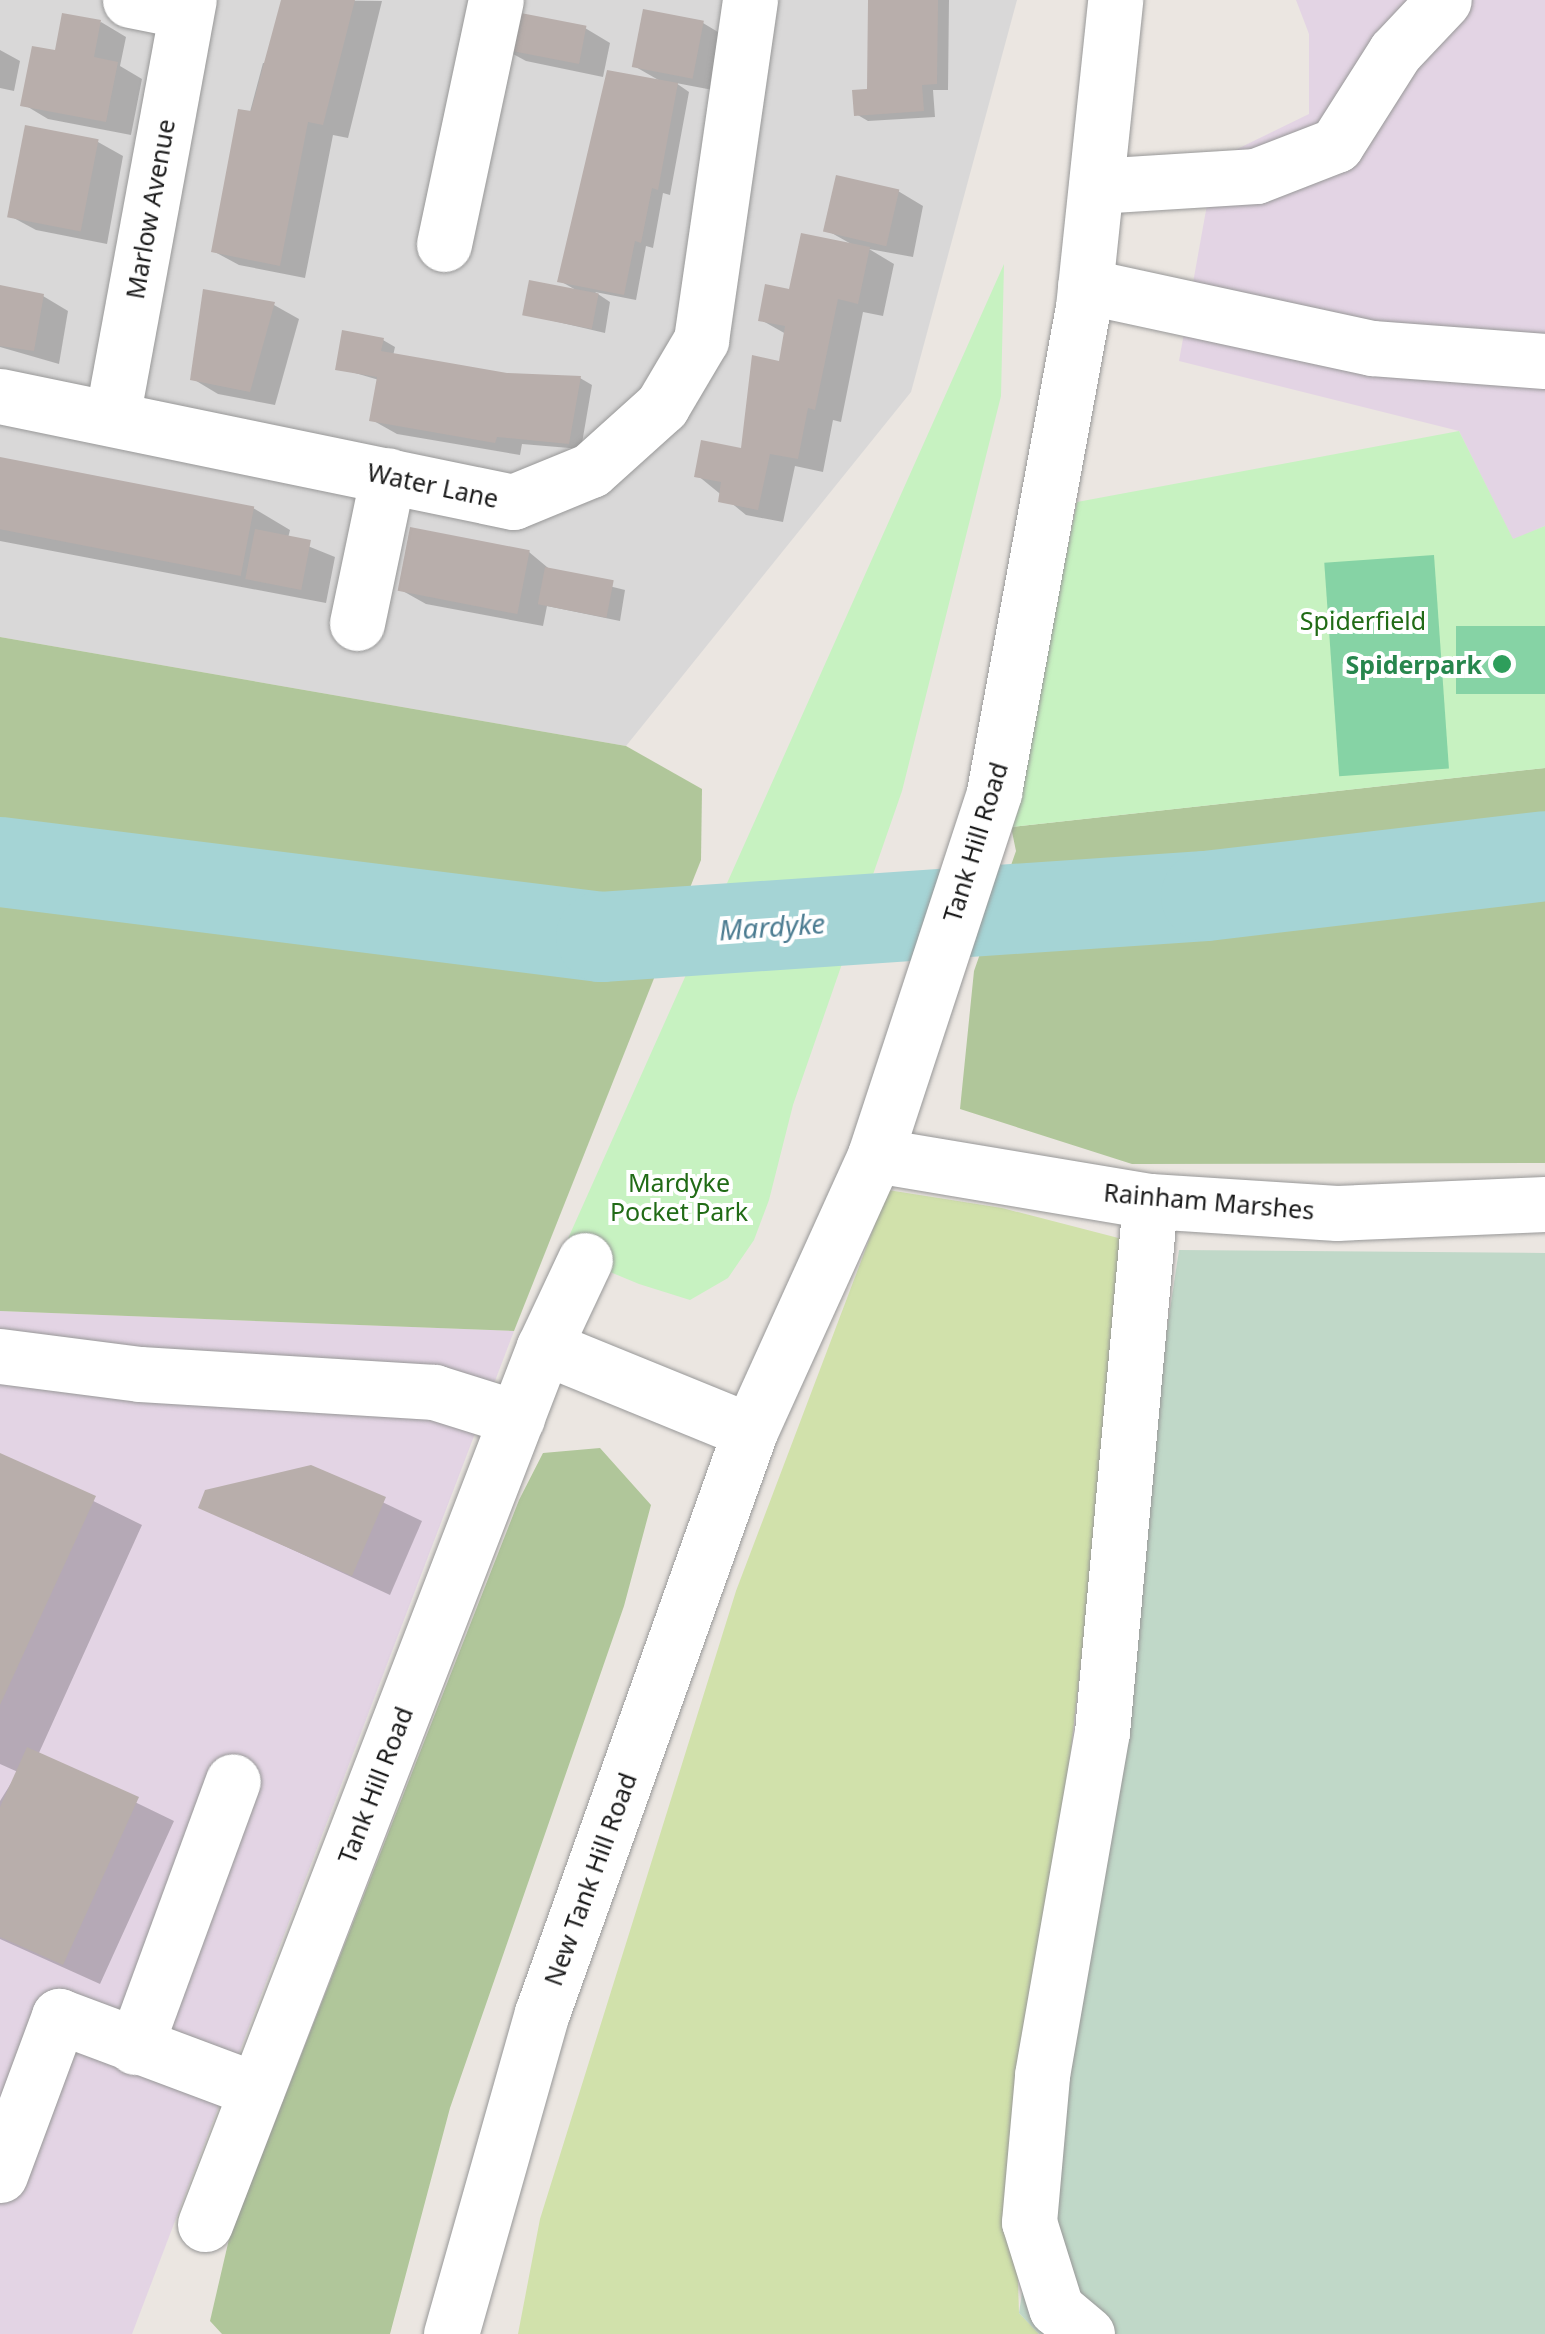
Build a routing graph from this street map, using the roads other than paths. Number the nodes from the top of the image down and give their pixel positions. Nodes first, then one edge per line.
1 (130, 0) edge
2 (496, 0) edge
3 (750, 0) edge
4 (1115, 0) edge
5 (1444, 0) edge
6 (187, 5) edge
7 (1096, 186) junction
8 (444, 244) dead end
9 (1085, 286) junction
10 (1545, 361) edge
11 (0, 396) edge
12 (112, 418) junction
13 (388, 475) junction
14 (357, 623) dead end
15 (875, 1155) junction
16 (1150, 1201) junction
17 (1545, 1204) edge
18 (585, 1260) dead end
19 (544, 1347) junction
20 (0, 1356) edge
21 (517, 1418) junction
22 (750, 1432) junction
23 (234, 1782) dead end
24 (136, 2047) junction
25 (257, 2090) junction
26 (0, 2176) edge
27 (206, 2224) dead end
28 (452, 2334) edge
29 (1087, 2334) edge

1 - 6 street
2 - 8 street
3 - 13 street, Water Lane
4 - 7 street, Tank Hill Road
5 - 7 street
6 - 12 street, Marlow Avenue
7 - 9 street, Tank Hill Road
9 - 10 street
9 - 15 street, Tank Hill Road
11 - 12 street, Water Lane
12 - 13 street, Water Lane
13 - 14 street
15 - 16 street, Rainham Marshes
15 - 22 street, Tank Hill Road
16 - 17 street, Rainham Marshes
16 - 29 street
18 - 19 street, Tank Hill Road
19 - 21 street, Tank Hill Road
19 - 22 street
20 - 21 street
21 - 25 street, Tank Hill Road
22 - 28 street, New Tank Hill Road
23 - 24 street
24 - 25 street
24 - 26 street
25 - 27 street, Tank Hill Road

